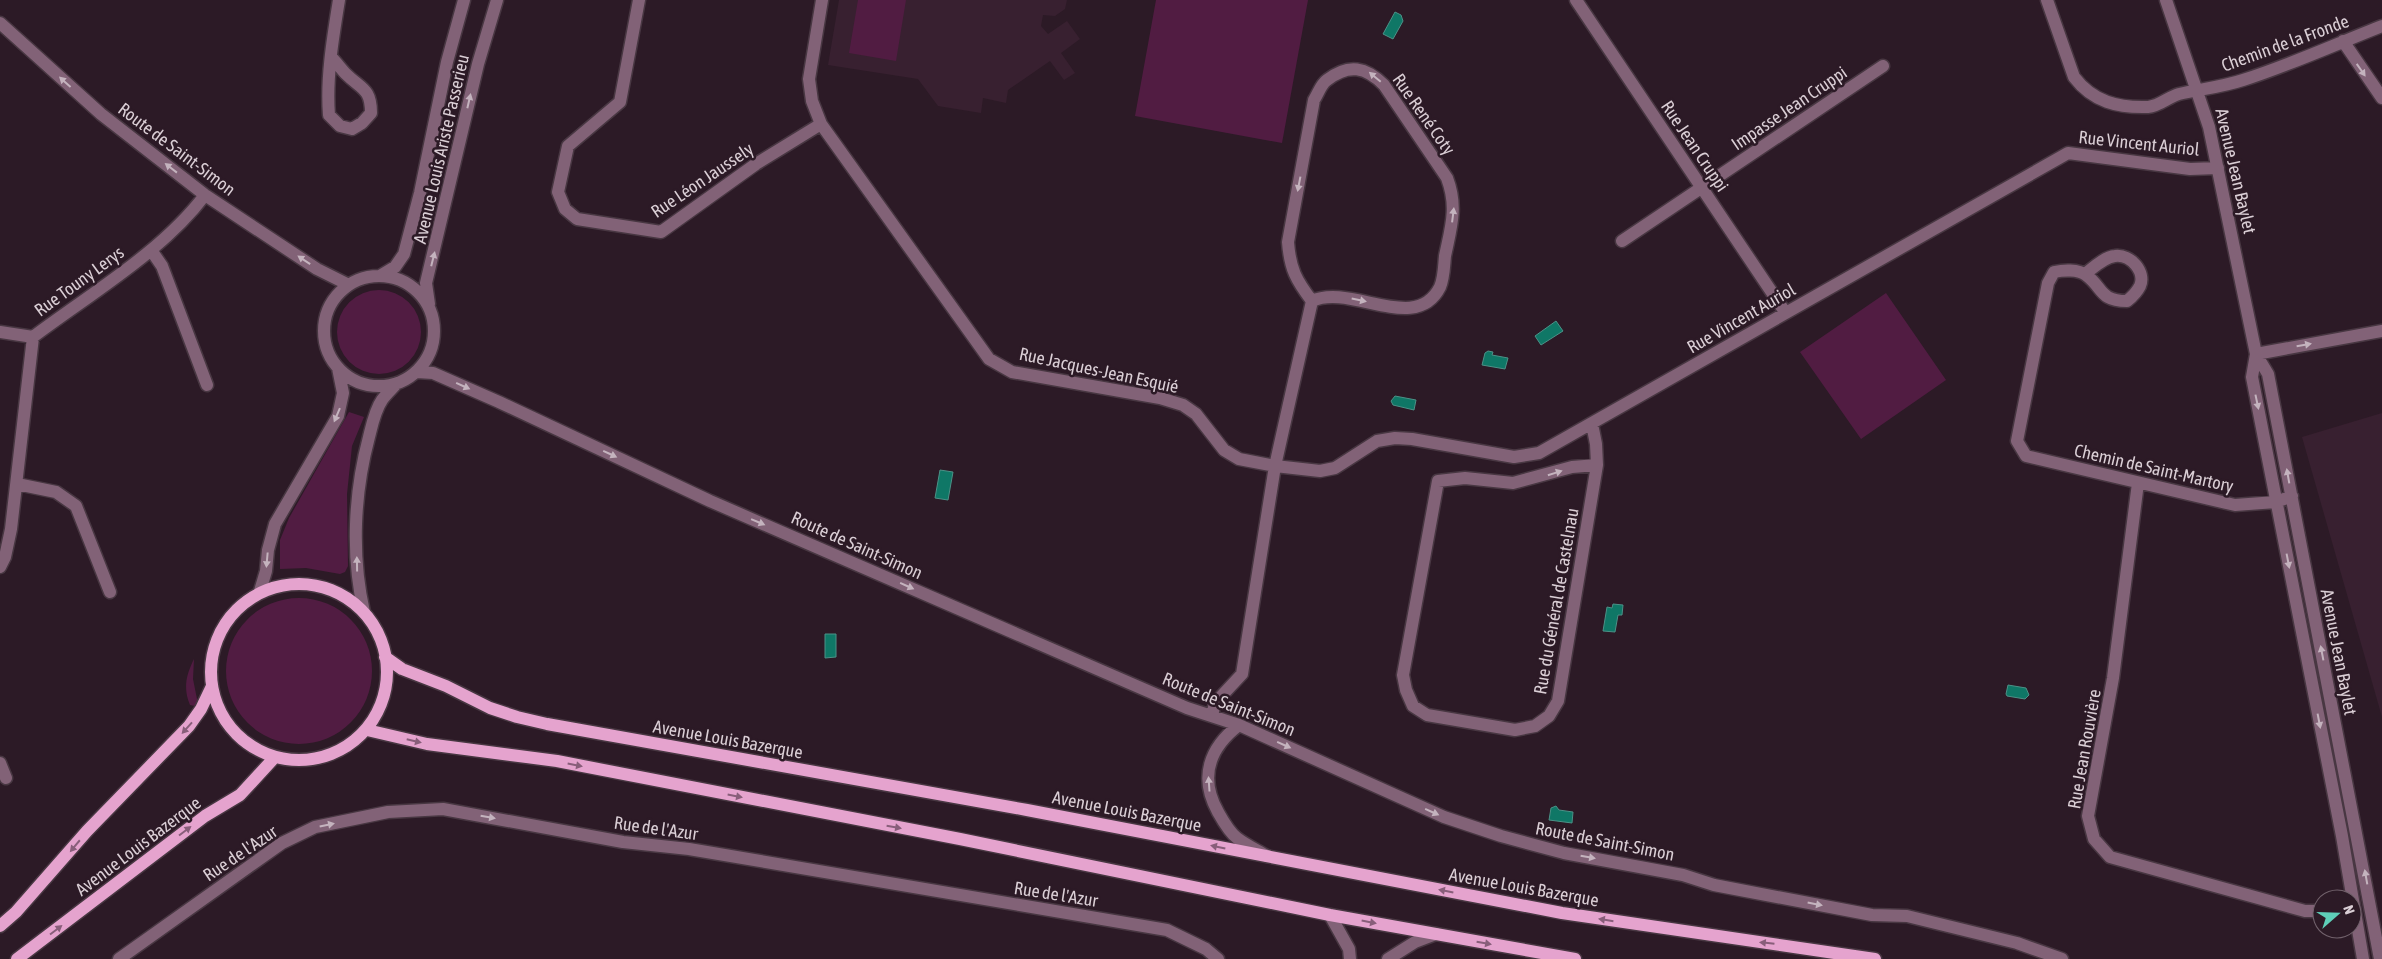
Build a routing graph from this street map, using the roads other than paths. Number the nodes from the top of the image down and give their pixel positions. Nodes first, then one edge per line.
1 (339, 0) edge
2 (464, 0) edge
3 (497, 0) edge
4 (639, 0) edge
5 (822, 0) edge
6 (1576, 0) edge
7 (2047, 0) edge
8 (2166, 0) edge
9 (0, 23) edge
10 (2382, 26) edge
11 (2343, 41) junction
12 (332, 58) junction
13 (1884, 66) dead end
14 (2198, 91) junction
15 (2382, 98) edge
16 (821, 124) junction
17 (2218, 168) junction
18 (1701, 188) junction
19 (205, 195) junction
20 (1622, 240) dead end
21 (151, 250) junction
22 (2085, 274) dead end
23 (380, 276) junction
24 (347, 284) junction
25 (1312, 301) junction
26 (430, 307) junction
27 (1785, 312) junction
28 (2382, 331) edge
29 (0, 332) edge
30 (33, 337) junction
31 (2256, 354) junction
32 (338, 368) junction
33 (417, 372) junction
34 (397, 383) junction
35 (207, 385) dead end
36 (1592, 424) junction
37 (1275, 466) junction
38 (1597, 466) junction
39 (2138, 483) junction
40 (17, 484) junction
41 (2292, 496) junction
42 (2276, 502) junction
43 (0, 567) edge
44 (260, 591) junction
45 (110, 592) dead end
46 (364, 612) junction
47 (386, 657) junction
48 (212, 686) junction
49 (1212, 716) junction
50 (1240, 725) junction
51 (367, 730) junction
52 (276, 757) junction
53 (0, 763) edge
54 (6, 778) dead end
55 (1270, 858) junction
56 (2349, 889) edge
57 (2371, 906) junction
58 (2362, 907) edge
59 (2312, 910) edge
60 (1330, 915) junction
61 (0, 926) edge
62 (1436, 934) junction
63 (2359, 939) edge
64 (17, 959) edge
65 (119, 959) edge
66 (1218, 959) edge
67 (1350, 959) edge
68 (1388, 959) edge
69 (1575, 959) edge
70 (1874, 959) edge
71 (2062, 959) edge
72 (2363, 959) edge
73 (2380, 959) edge

1 - 12 street
2 - 23 street, Avenue Louis Ariste Passerieu
26 -> 3 street, Avenue Louis Ariste Passerieu
4 - 16 street, Rue Léon Jaussely
5 - 16 street, Rue Jacques-Jean Esquié
6 - 18 street, Rue Jean Cruppi
7 - 14 street
8 - 14 street, Avenue Jean Baylet
19 -> 9 street, Route de Saint-Simon
10 - 11 street, Chemin de la Fronde
11 - 14 street, Chemin de la Fronde
11 -> 15 street
12 - 12 street
13 - 18 street, Impasse Jean Cruppi
14 - 17 street, Avenue Jean Baylet
16 - 37 street, Rue Jacques-Jean Esquié
17 - 27 street, Rue Vincent Auriol
17 - 31 street, Avenue Jean Baylet
18 - 20 street, Impasse Jean Cruppi
18 - 27 street, Rue Jean Cruppi
19 - 21 street, Rue Touny Lerys
24 -> 19 street, Route de Saint-Simon
21 - 30 street, Rue Touny Lerys
21 - 35 street
22 - 39 street, Chemin de Saint-Martory
23 - 24 street
23 - 26 street
24 - 32 street
25 -> 25 street, Rue René Coty
25 - 37 street
26 - 33 street
27 - 36 street, Rue Vincent Auriol
31 -> 28 street
29 - 30 street
30 - 40 street, Rue Touny Lerys
41 -> 31 street, Avenue Jean Baylet
31 -> 42 street, Avenue Jean Baylet
32 - 34 street
32 -> 44 street
33 - 34 street
33 -> 49 street, Route de Saint-Simon
46 -> 34 street
36 - 37 street, Rue Vincent Auriol
36 - 38 street, Rue du Général de Castelnau
37 - 49 street
38 -> 38 street, Rue du Général de Castelnau
39 - 42 street, Chemin de Saint-Martory
39 - 59 street, Rue Jean Rouvière
40 - 43 street, Rue Touny Lerys
40 - 45 street
41 - 42 street, Chemin de Saint-Martory
57 -> 41 street, Avenue Jean Baylet
42 -> 56 street, Avenue Jean Baylet
44 - 46 main road
44 - 48 main road
46 - 47 main road
47 - 51 main road
55 -> 47 main road, Avenue Louis Bazerque
48 - 52 main road
48 -> 61 main road, Avenue Louis Bazerque
49 - 50 street, Route de Saint-Simon
55 -> 50 street
50 -> 71 street, Route de Saint-Simon
51 - 52 main road
51 -> 60 main road
64 -> 52 main road, Avenue Louis Bazerque
53 - 54 street
70 -> 55 main road, Avenue Louis Bazerque
57 - 58 street
57 - 73 street, Avenue Jean Baylet
60 -> 62 main road
60 - 67 street
62 - 68 street
62 -> 69 main road
63 - 72 street, Avenue Jean Baylet
65 -> 66 street, Rue de l'Azur

